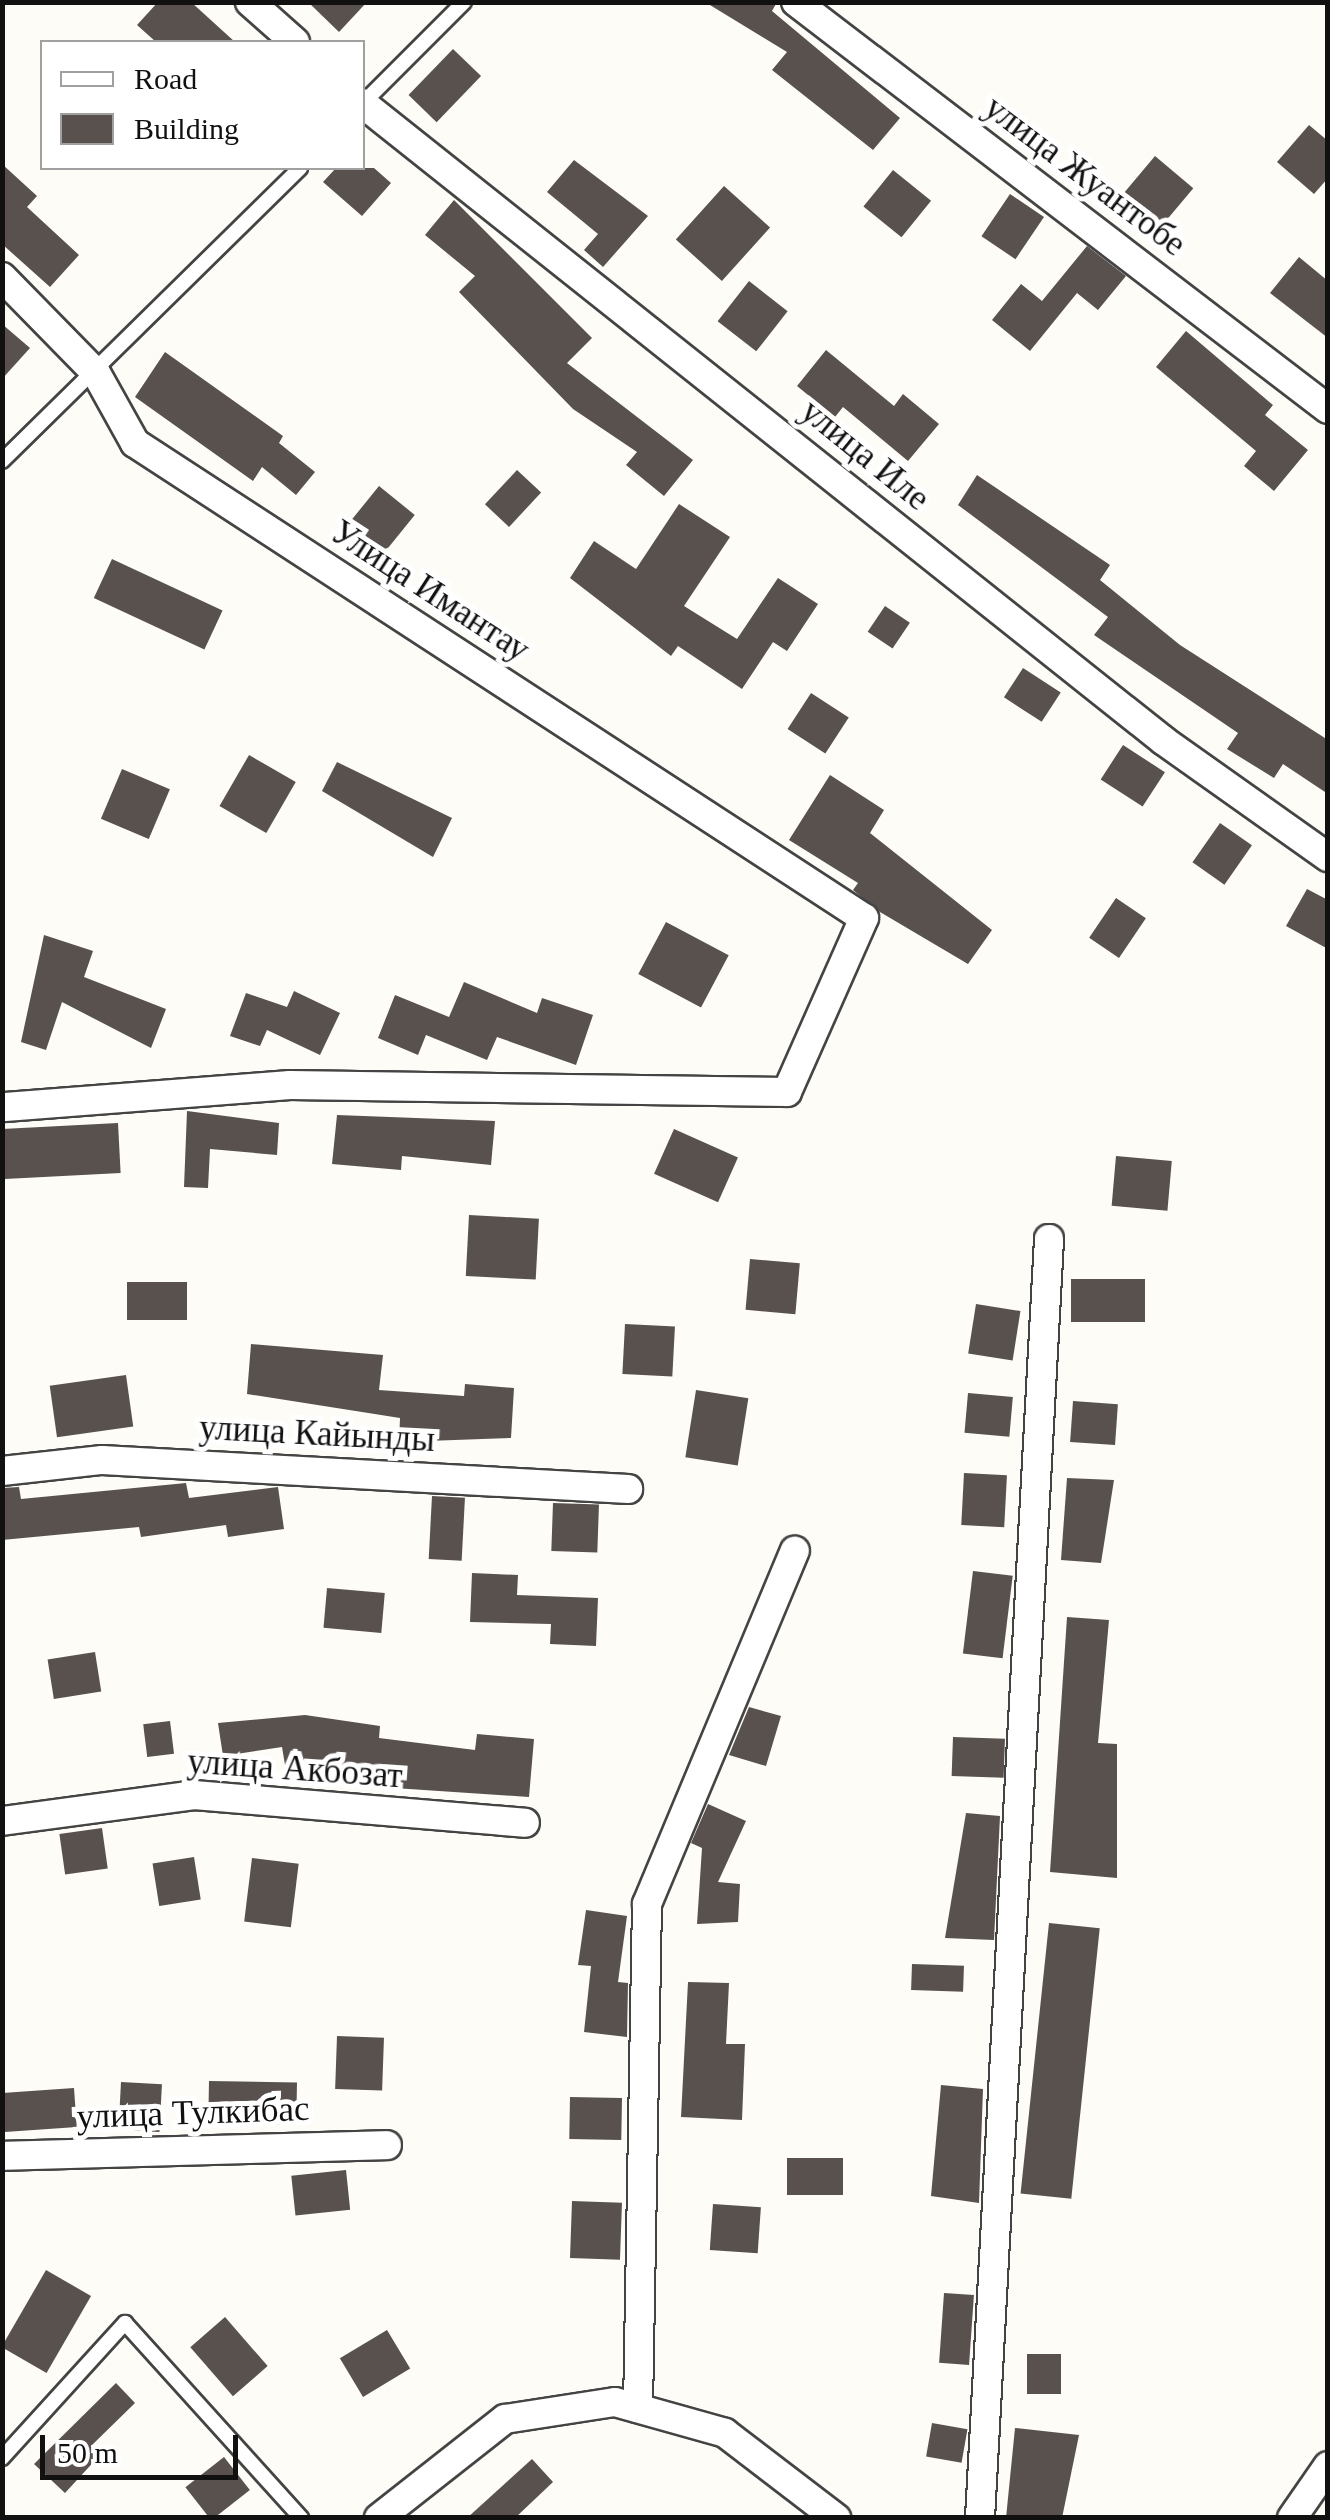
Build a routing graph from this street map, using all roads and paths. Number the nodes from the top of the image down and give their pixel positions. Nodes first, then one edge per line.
1 (250, 2) edge
2 (464, 2) edge
3 (796, 2) edge
4 (292, 40) edge
5 (365, 102) edge
6 (365, 106) edge
7 (298, 170) edge
8 (2, 277) edge
9 (96, 373) junction
10 (1328, 409) edge
11 (2, 461) edge
12 (1328, 857) edge
13 (2, 1106) edge
14 (1049, 1238) dead end
15 (2, 1471) edge
16 (628, 1489) dead end
17 (795, 1551) dead end
18 (2, 1821) edge
19 (524, 1823) dead end
20 (387, 2144) dead end
21 (2, 2156) edge
22 (638, 2408) junction
23 (2, 2458) edge
24 (1328, 2466) edge
25 (301, 2518) edge
26 (379, 2518) edge
27 (836, 2518) edge
28 (980, 2518) edge
29 (1292, 2518) edge

1 - 4 street
2 - 5 lane
3 - 10 street, улица Жуантобе
6 - 12 street, улица Иле
7 - 9 lane
8 - 9 street, Улица Имантау
9 - 11 lane
9 - 13 street, Улица Имантау
14 - 28 street
15 - 16 street, улица Кайынды
17 - 22 street
18 - 19 street, улица Акбозат
20 - 21 street, улица Тулкибас
22 - 26 street
22 - 27 street
23 - 25 lane
24 - 29 street

